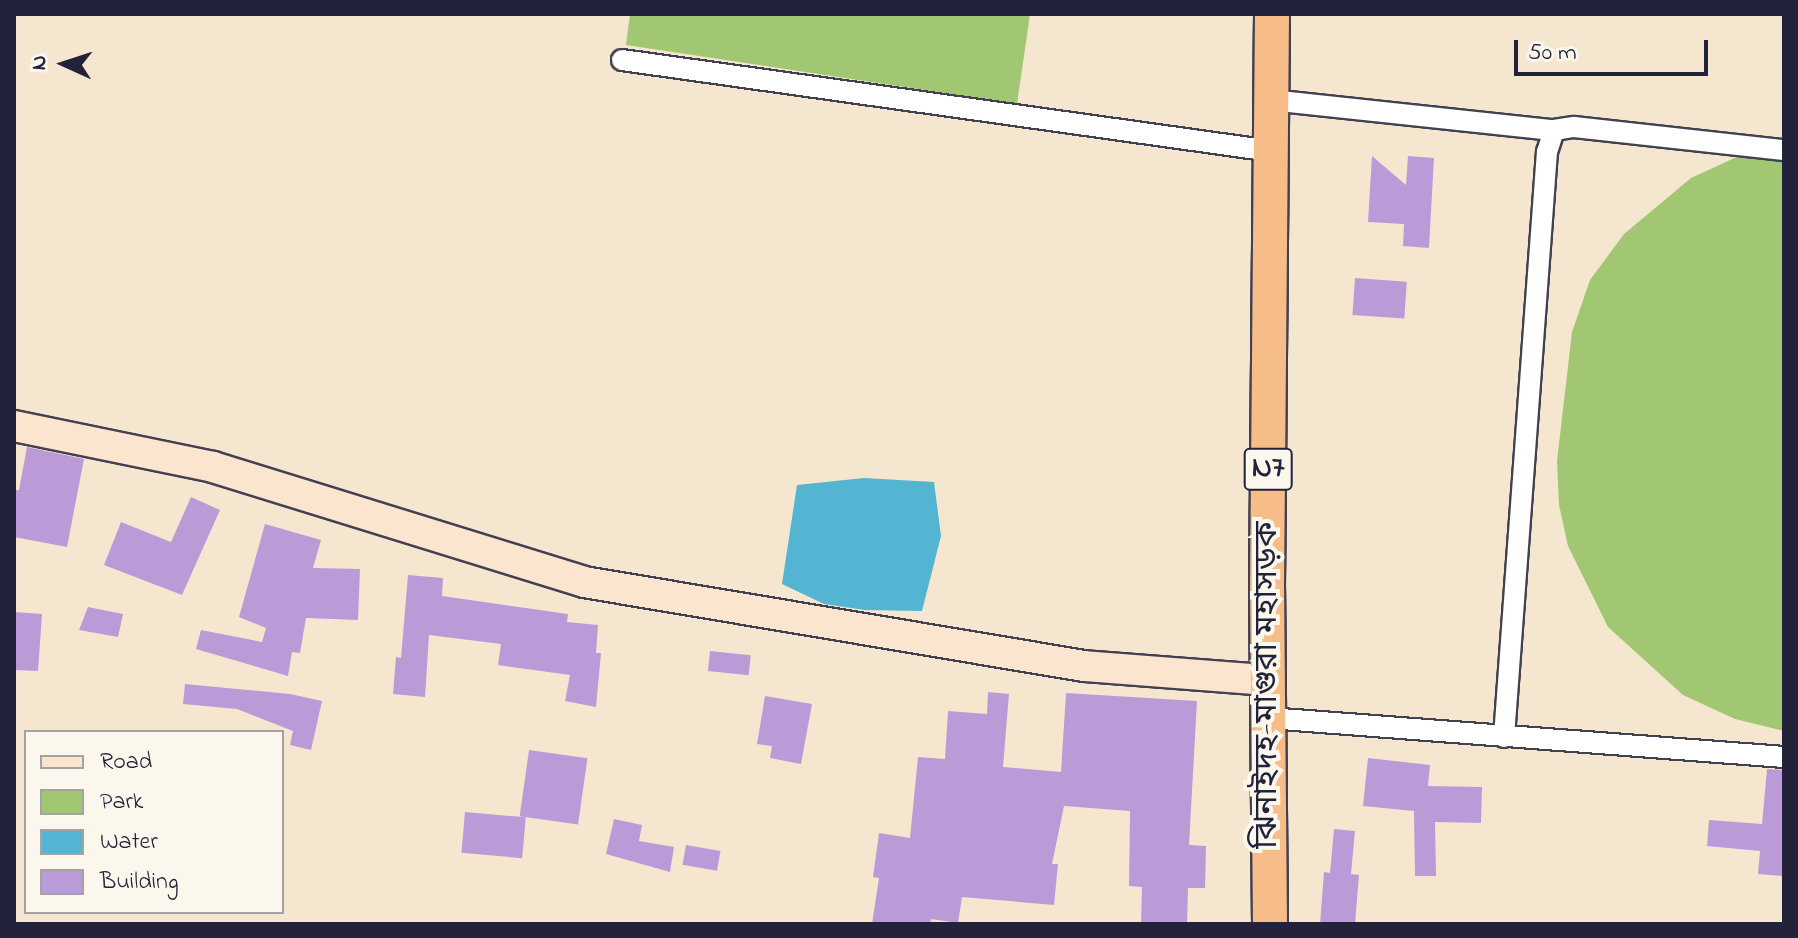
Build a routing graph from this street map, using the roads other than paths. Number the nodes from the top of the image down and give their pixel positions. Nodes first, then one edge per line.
1 (1272, 14) edge
2 (622, 60) dead end
3 (1271, 100) junction
4 (1554, 130) junction
5 (1784, 150) edge
6 (1271, 151) junction
7 (14, 426) edge
8 (1268, 680) junction
9 (1268, 718) junction
10 (1504, 737) junction
11 (1784, 757) edge
12 (1270, 924) edge

1 - 3 highway, ঝিনাইদহ-মাগুরা মহাসড়ক / N7
2 - 6 street
3 - 4 street
3 - 6 highway, ঝিনাইদহ-মাগুরা মহাসড়ক / N7
4 - 5 street
4 - 10 street
6 - 8 highway, ঝিনাইদহ-মাগুরা মহাসড়ক / N7
7 - 8 main road
8 - 9 highway, ঝিনাইদহ-মাগুরা মহাসড়ক / N7
9 - 10 street
9 - 12 highway, ঝিনাইদহ-মাগুরা মহাসড়ক / N7
10 - 11 street

